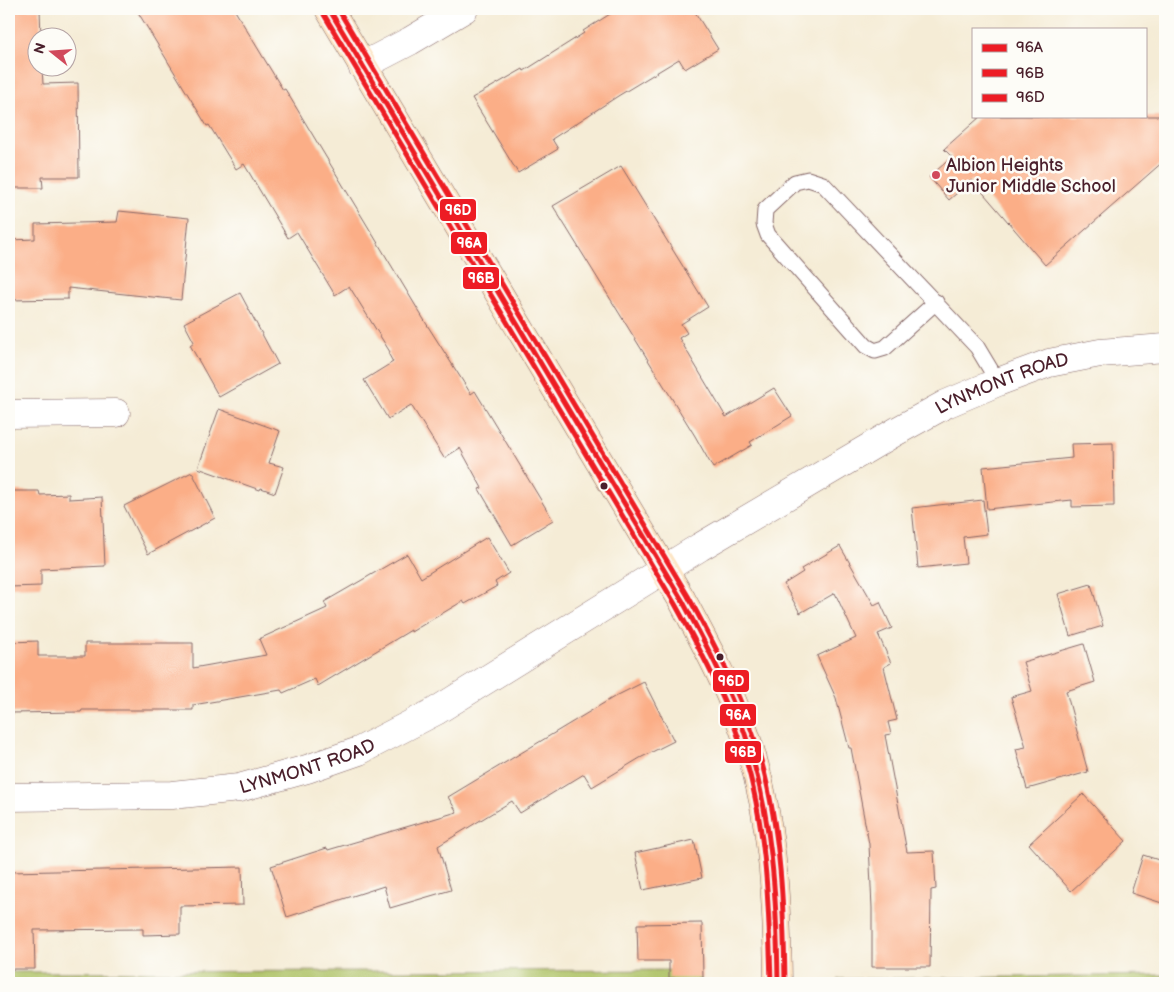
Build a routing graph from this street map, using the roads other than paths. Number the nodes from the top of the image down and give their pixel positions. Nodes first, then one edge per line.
1 (329, 9) edge
2 (464, 9) edge
3 (362, 66) junction
4 (936, 302) junction
5 (1165, 348) edge
6 (998, 382) junction
7 (116, 413) dead end
8 (9, 414) edge
9 (663, 570) junction
10 (9, 797) edge
11 (778, 983) edge

1 - 3 street
2 - 3 street
3 - 9 street
4 - 4 lane
4 - 6 lane
5 - 6 street, LYNMONT ROAD
6 - 9 street, LYNMONT ROAD
7 - 8 street
9 - 10 street, LYNMONT ROAD
9 - 11 street

